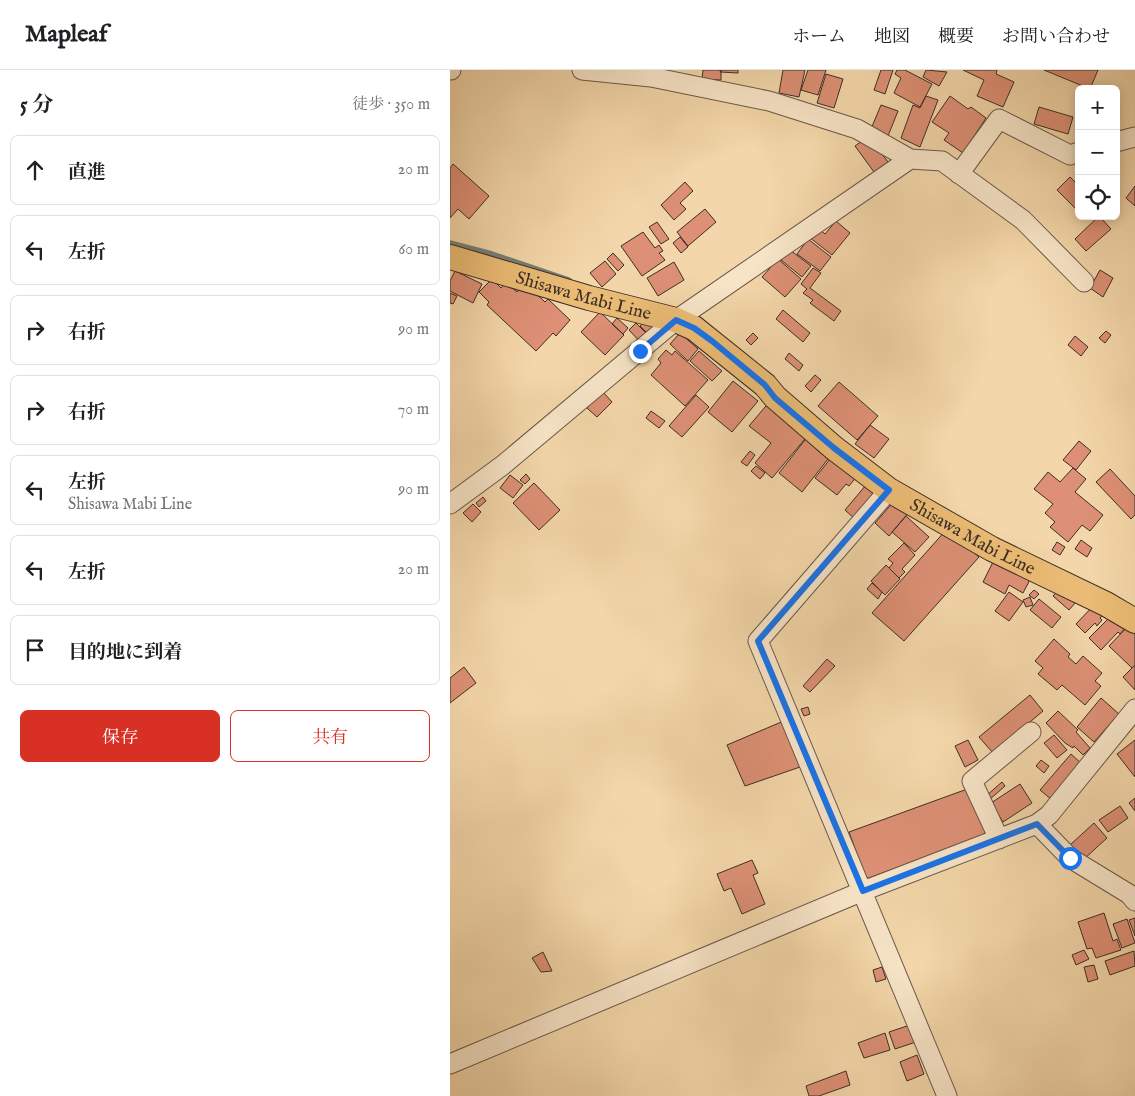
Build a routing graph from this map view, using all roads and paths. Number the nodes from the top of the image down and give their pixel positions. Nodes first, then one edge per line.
1 (582, 70) edge
2 (1135, 137) edge
3 (1120, 141) edge
4 (1075, 153) edge
5 (910, 159) junction
6 (959, 174) junction
7 (450, 256) edge
8 (1084, 282) dead end
9 (676, 320) junction
10 (889, 490) junction
11 (450, 504) edge
12 (1135, 621) edge
13 (1135, 709) edge
14 (1031, 732) dead end
15 (1037, 824) junction
16 (998, 839) junction
17 (863, 891) junction
18 (1134, 897) edge
19 (450, 1064) edge
20 (948, 1096) edge

1 - 5 street
2 - 3 street
4 - 6 street
5 - 6 street
5 - 9 street
6 - 8 street
7 - 9 main road, Shisawa Mabi Line
9 - 10 main road, Shisawa Mabi Line
9 - 11 street
10 - 12 main road, Shisawa Mabi Line
10 - 17 street
13 - 15 street
14 - 16 street
15 - 16 street
15 - 18 street
16 - 17 street
17 - 19 street
17 - 20 street

